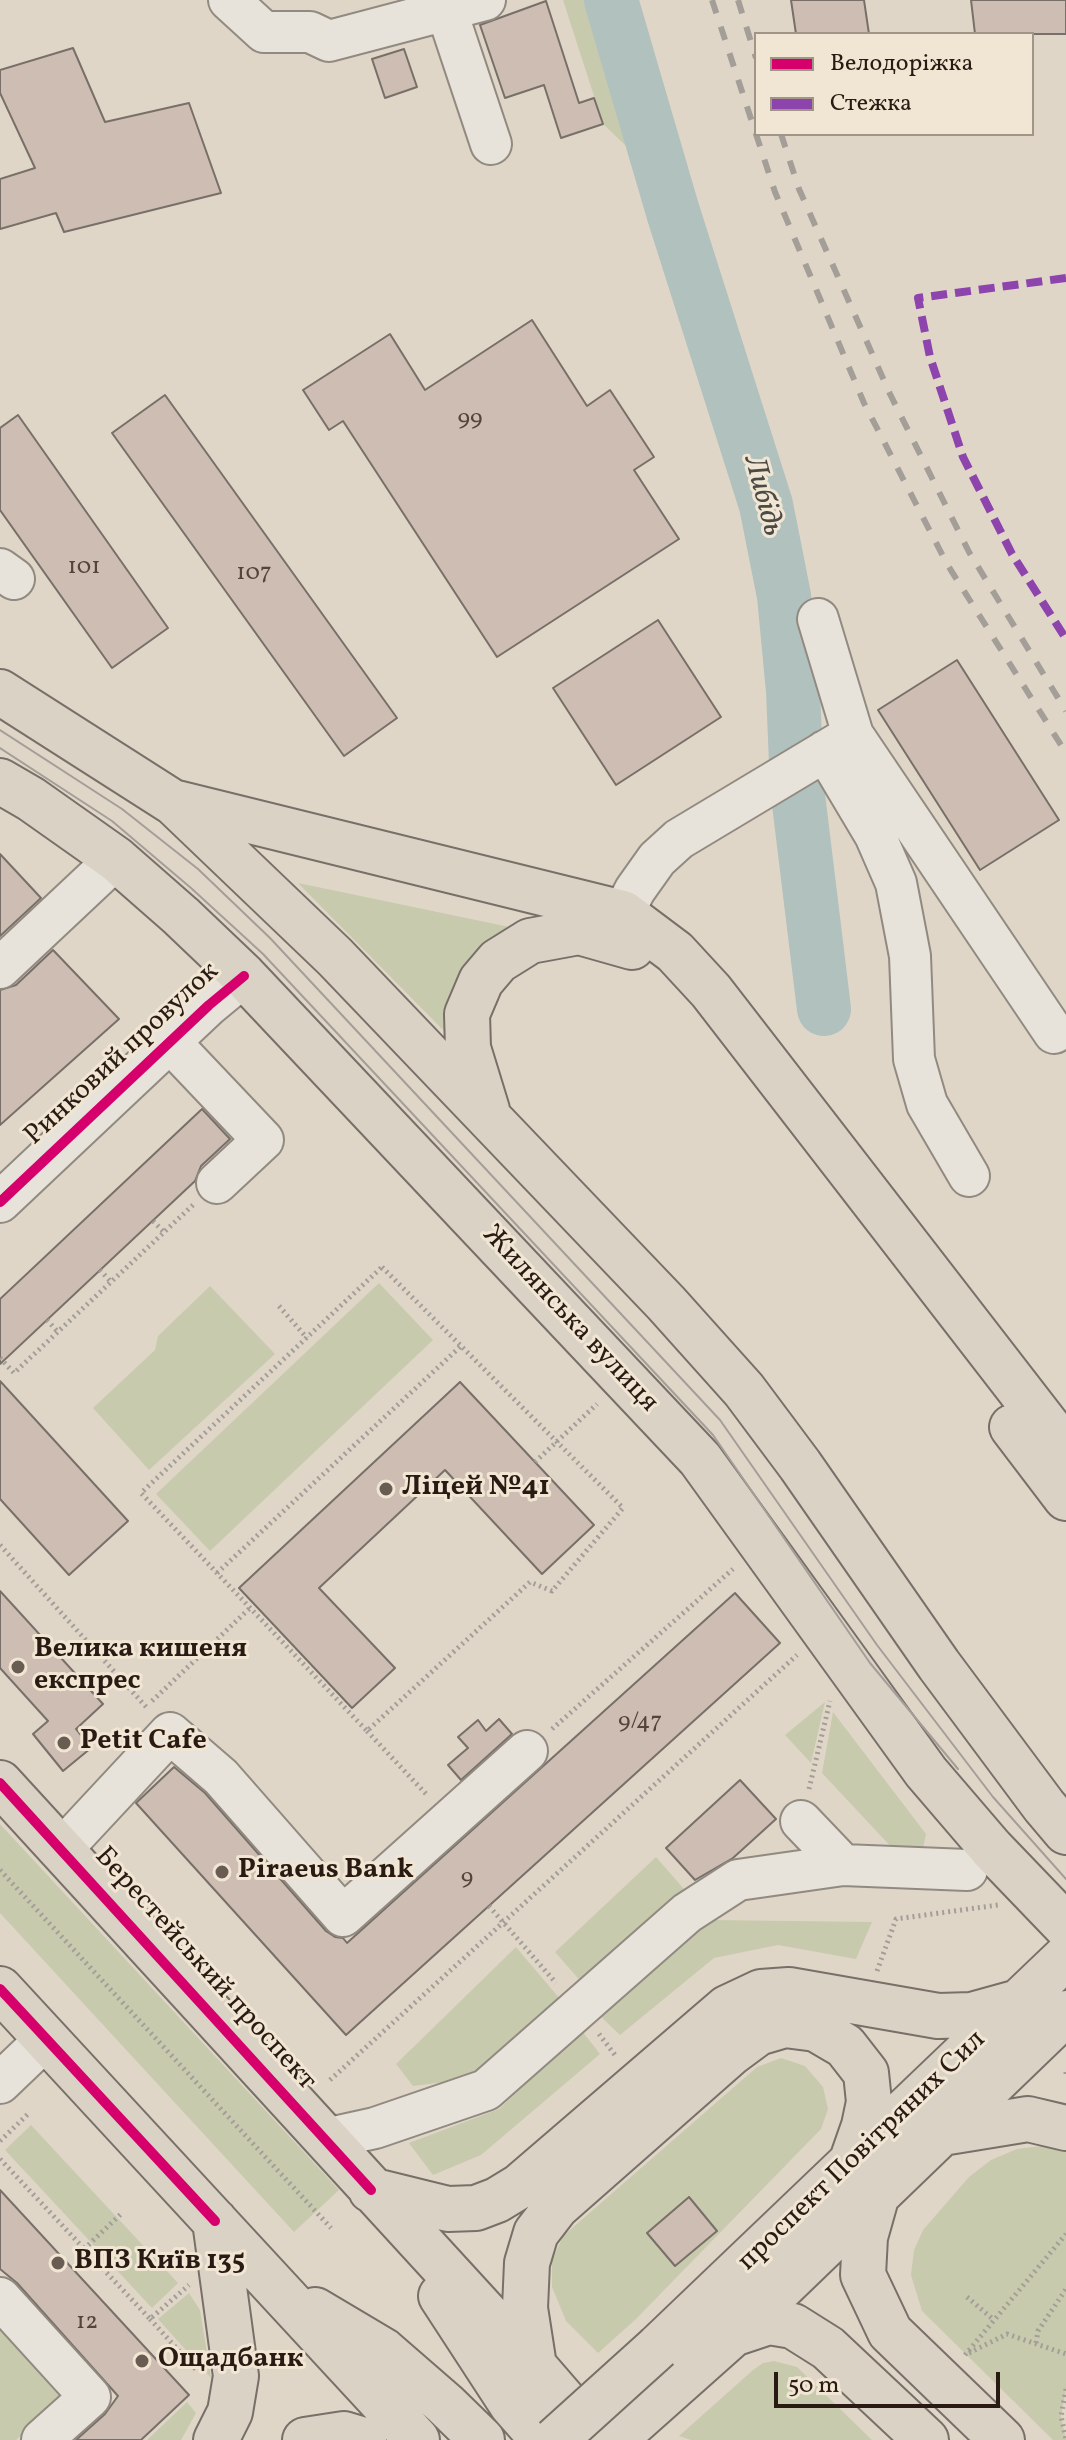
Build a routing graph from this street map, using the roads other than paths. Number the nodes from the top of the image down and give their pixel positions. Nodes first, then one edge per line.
1 (229, 0) edge
2 (485, 0) edge
3 (444, 6) edge
4 (304, 16) edge
5 (491, 144) dead end
6 (818, 619) dead end
7 (0, 692) edge
8 (829, 749) junction
9 (0, 781) edge
10 (174, 803) junction
11 (116, 859) junction
12 (623, 913) junction
13 (0, 968) edge
14 (244, 976) junction
15 (1054, 1033) dead end
16 (170, 1042) junction
17 (490, 1120) junction
18 (969, 1176) dead end
19 (217, 1183) road end
20 (0, 1202) edge
21 (1066, 1450) edge
22 (1066, 1498) edge
23 (527, 1751) road end
24 (0, 1783) edge
25 (801, 1821) road end
26 (1066, 1832) edge
27 (61, 1850) junction
28 (843, 1865) junction
29 (967, 1870) dead end
30 (1066, 1926) edge
31 (1066, 1957) edge
32 (0, 1989) edge
33 (1046, 2014) edge
34 (46, 2039) junction
35 (0, 2083) edge
36 (1066, 2128) edge
37 (942, 2133) junction
38 (325, 2139) junction
39 (863, 2182) junction
40 (371, 2190) junction
41 (215, 2221) junction
42 (272, 2284) junction
43 (0, 2298) edge
44 (733, 2334) junction
45 (672, 2361) junction
46 (534, 2366) junction
47 (42, 2440) edge
48 (216, 2440) edge
49 (305, 2440) edge
50 (364, 2440) edge
51 (417, 2440) edge
52 (482, 2440) edge
53 (543, 2440) edge
54 (555, 2440) edge
55 (598, 2440) edge
56 (614, 2440) edge
57 (926, 2440) edge
58 (1002, 2440) edge

1 - 4 street
2 - 3 street
3 - 4 street
3 - 5 street
6 - 8 street
7 - 10 main road
8 - 12 street
8 - 15 street
8 - 18 street
9 - 11 main road, Жилянська вулиця
10 - 12 main road
10 - 17 main road
11 - 13 street
11 - 14 main road, Жилянська вулиця
12 - 21 main road
14 - 16 street, Ринковий провулок
14 - 30 main road, Жилянська вулиця
16 - 19 street
16 - 20 street, Ринковий провулок
17 - 22 main road
17 - 26 main road
23 - 27 street
24 - 27 main road, Берестейський проспект
25 - 28 street
27 - 38 main road, Берестейський проспект
28 - 29 street
28 - 38 street
31 - 33 main road, проспект Повітряних Сил
32 - 34 main road
33 - 37 main road, проспект Повітряних Сил
33 - 39 main road, проспект Повітряних Сил
33 - 40 main road
34 - 35 street
34 - 41 main road
36 - 37 main road
37 - 39 main road, проспект Повітряних Сил
38 - 40 main road, Берестейський проспект
39 - 44 main road, проспект Повітряних Сил
39 - 45 main road, проспект Повітряних Сил
39 - 46 main road
39 - 58 main road
40 - 46 main road, Берестейський проспект
40 - 53 main road, Берестейський проспект
41 - 42 main road
41 - 48 main road
42 - 51 main road
42 - 52 main road
43 - 47 street
44 - 45 main road, проспект Повітряних Сил
44 - 57 main road
45 - 54 main road, bridge
45 - 56 main road
46 - 55 main road, Берестейський проспект
49 - 50 main road

